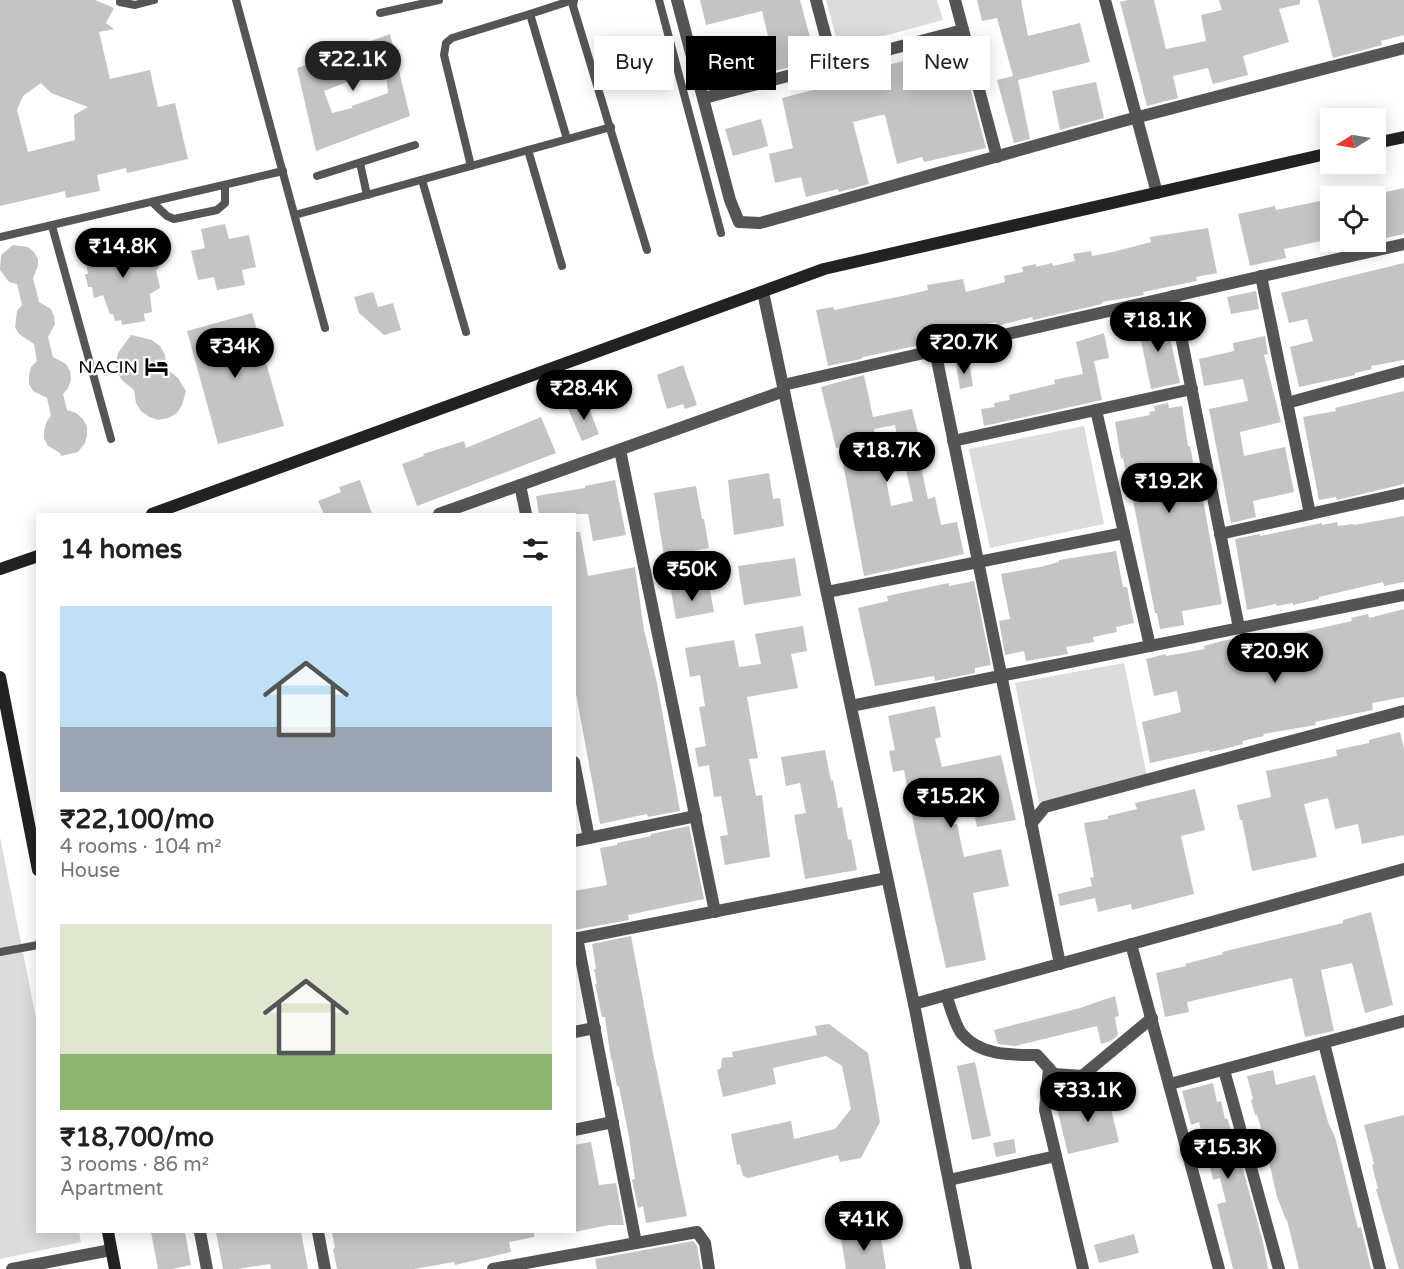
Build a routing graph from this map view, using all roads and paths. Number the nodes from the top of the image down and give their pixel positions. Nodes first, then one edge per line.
1 (154, 0) edge
2 (236, 0) edge
3 (438, 0) edge
4 (573, 0) edge
5 (659, 0) edge
6 (677, 0) edge
7 (816, 0) edge
8 (955, 0) edge
9 (1105, 0) edge
10 (120, 2) dead end
11 (380, 13) dead end
12 (530, 14) junction
13 (963, 30) junction
14 (826, 36) edge
15 (1404, 48) edge
16 (891, 49) edge
17 (788, 76) edge
18 (704, 98) junction
19 (1137, 118) junction
20 (611, 127) junction
21 (1404, 136) edge
22 (567, 139) junction
23 (1386, 140) edge
24 (416, 145) dead end
25 (528, 150) junction
26 (1320, 155) edge
27 (997, 157) junction
28 (360, 163) junction
29 (471, 166) junction
30 (283, 171) junction
31 (317, 176) dead end
32 (422, 180) junction
33 (225, 185) junction
34 (1157, 193) junction
35 (367, 195) junction
36 (152, 202) junction
37 (295, 215) junction
38 (52, 226) junction
39 (721, 233) dead end
40 (0, 237) edge
41 (1404, 244) edge
42 (647, 250) dead end
43 (562, 266) dead end
44 (1261, 276) junction
45 (763, 292) junction
46 (1173, 296) junction
47 (325, 328) dead end
48 (466, 332) dead end
49 (935, 350) junction
50 (1404, 371) edge
51 (783, 388) junction
52 (1192, 390) junction
53 (1287, 402) junction
54 (1096, 410) junction
55 (111, 440) dead end
56 (953, 441) junction
57 (620, 450) junction
58 (520, 485) junction
59 (1404, 493) edge
60 (155, 513) edge
61 (442, 513) edge
62 (526, 513) edge
63 (1310, 514) junction
64 (1124, 533) junction
65 (1220, 534) junction
66 (36, 557) edge
67 (978, 562) junction
68 (0, 569) edge
69 (827, 592) junction
70 (1404, 596) edge
71 (1239, 628) junction
72 (1150, 646) junction
73 (1001, 676) junction
74 (0, 677) edge
75 (851, 706) junction
76 (1404, 711) edge
77 (576, 772) edge
78 (696, 816) junction
79 (1031, 824) junction
80 (590, 838) junction
81 (576, 841) edge
82 (36, 860) edge
83 (1404, 869) edge
84 (887, 879) junction
85 (716, 912) junction
86 (576, 939) edge
87 (1131, 944) junction
88 (36, 945) edge
89 (0, 952) edge
90 (1060, 964) junction
91 (946, 995) junction
92 (914, 1004) junction
93 (1152, 1017) junction
94 (1404, 1021) edge
95 (595, 1028) junction
96 (576, 1032) edge
97 (1324, 1043) junction
98 (1049, 1068) junction
99 (1224, 1070) junction
100 (1170, 1084) junction
101 (613, 1122) junction
102 (576, 1130) edge
103 (1056, 1156) junction
104 (949, 1180) junction
105 (108, 1233) edge
106 (200, 1233) edge
107 (318, 1233) edge
108 (636, 1243) junction
109 (111, 1250) junction
110 (63, 1264) edge
111 (12, 1269) edge
112 (115, 1269) edge
113 (207, 1269) edge
114 (325, 1269) edge
115 (493, 1269) edge
116 (709, 1269) edge
117 (966, 1269) edge
118 (1083, 1269) edge
119 (1219, 1269) edge
120 (1279, 1269) edge
121 (1380, 1269) edge

1 - 10 lane
2 - 30 lane
3 - 11 lane
4 - 12 lane
4 - 20 lane
5 - 39 lane
6 - 18 street
7 - 14 street
8 - 13 street
9 - 19 street
12 - 22 lane
12 - 29 lane
13 - 16 street
13 - 27 street
15 - 19 street
17 - 18 street
18 - 27 street
19 - 27 street
19 - 34 street
20 - 22 lane
20 - 42 lane
21 - 23 street
22 - 25 lane
24 - 28 lane
25 - 29 lane
25 - 43 lane
26 - 34 street
28 - 31 lane
28 - 35 lane
29 - 32 lane
30 - 33 lane
30 - 37 lane
32 - 35 lane
32 - 48 lane
33 - 36 lane
33 - 36 lane
34 - 45 street
35 - 37 lane
36 - 38 lane
37 - 47 lane
38 - 40 lane
38 - 55 lane
41 - 44 street
44 - 46 street
44 - 53 street
45 - 51 street
45 - 60 street
46 - 49 street
46 - 52 street
49 - 51 street
49 - 56 street
50 - 53 street
51 - 57 street
51 - 69 street
52 - 54 street
52 - 65 street
53 - 63 street
54 - 56 street
54 - 64 street
56 - 67 street
57 - 58 street
57 - 78 street
58 - 61 street
58 - 62 street
59 - 63 street
63 - 65 street
64 - 67 street
64 - 72 street
65 - 71 street
66 - 68 street
67 - 69 street
67 - 73 street
69 - 75 street
70 - 71 street
71 - 72 street
72 - 73 street
73 - 75 street
73 - 79 street
74 - 82 street
75 - 84 street
76 - 79 street
77 - 80 street
78 - 80 street
78 - 85 street
79 - 90 street
80 - 81 street
83 - 87 street
84 - 85 street
84 - 92 street
85 - 86 street
86 - 95 street
87 - 90 street
87 - 93 street
88 - 89 lane
90 - 91 street
91 - 92 street
91 - 98 street
92 - 104 street
93 - 98 street
93 - 100 street
94 - 97 street
95 - 96 street
95 - 101 street
97 - 99 street
97 - 121 street
98 - 103 street
99 - 100 street
99 - 120 street
100 - 119 street
101 - 102 street
101 - 108 street
103 - 104 street
103 - 118 street
104 - 117 street
105 - 109 street
106 - 113 street
107 - 114 street
108 - 115 street
108 - 116 street
109 - 110 street
109 - 112 street
110 - 111 street

